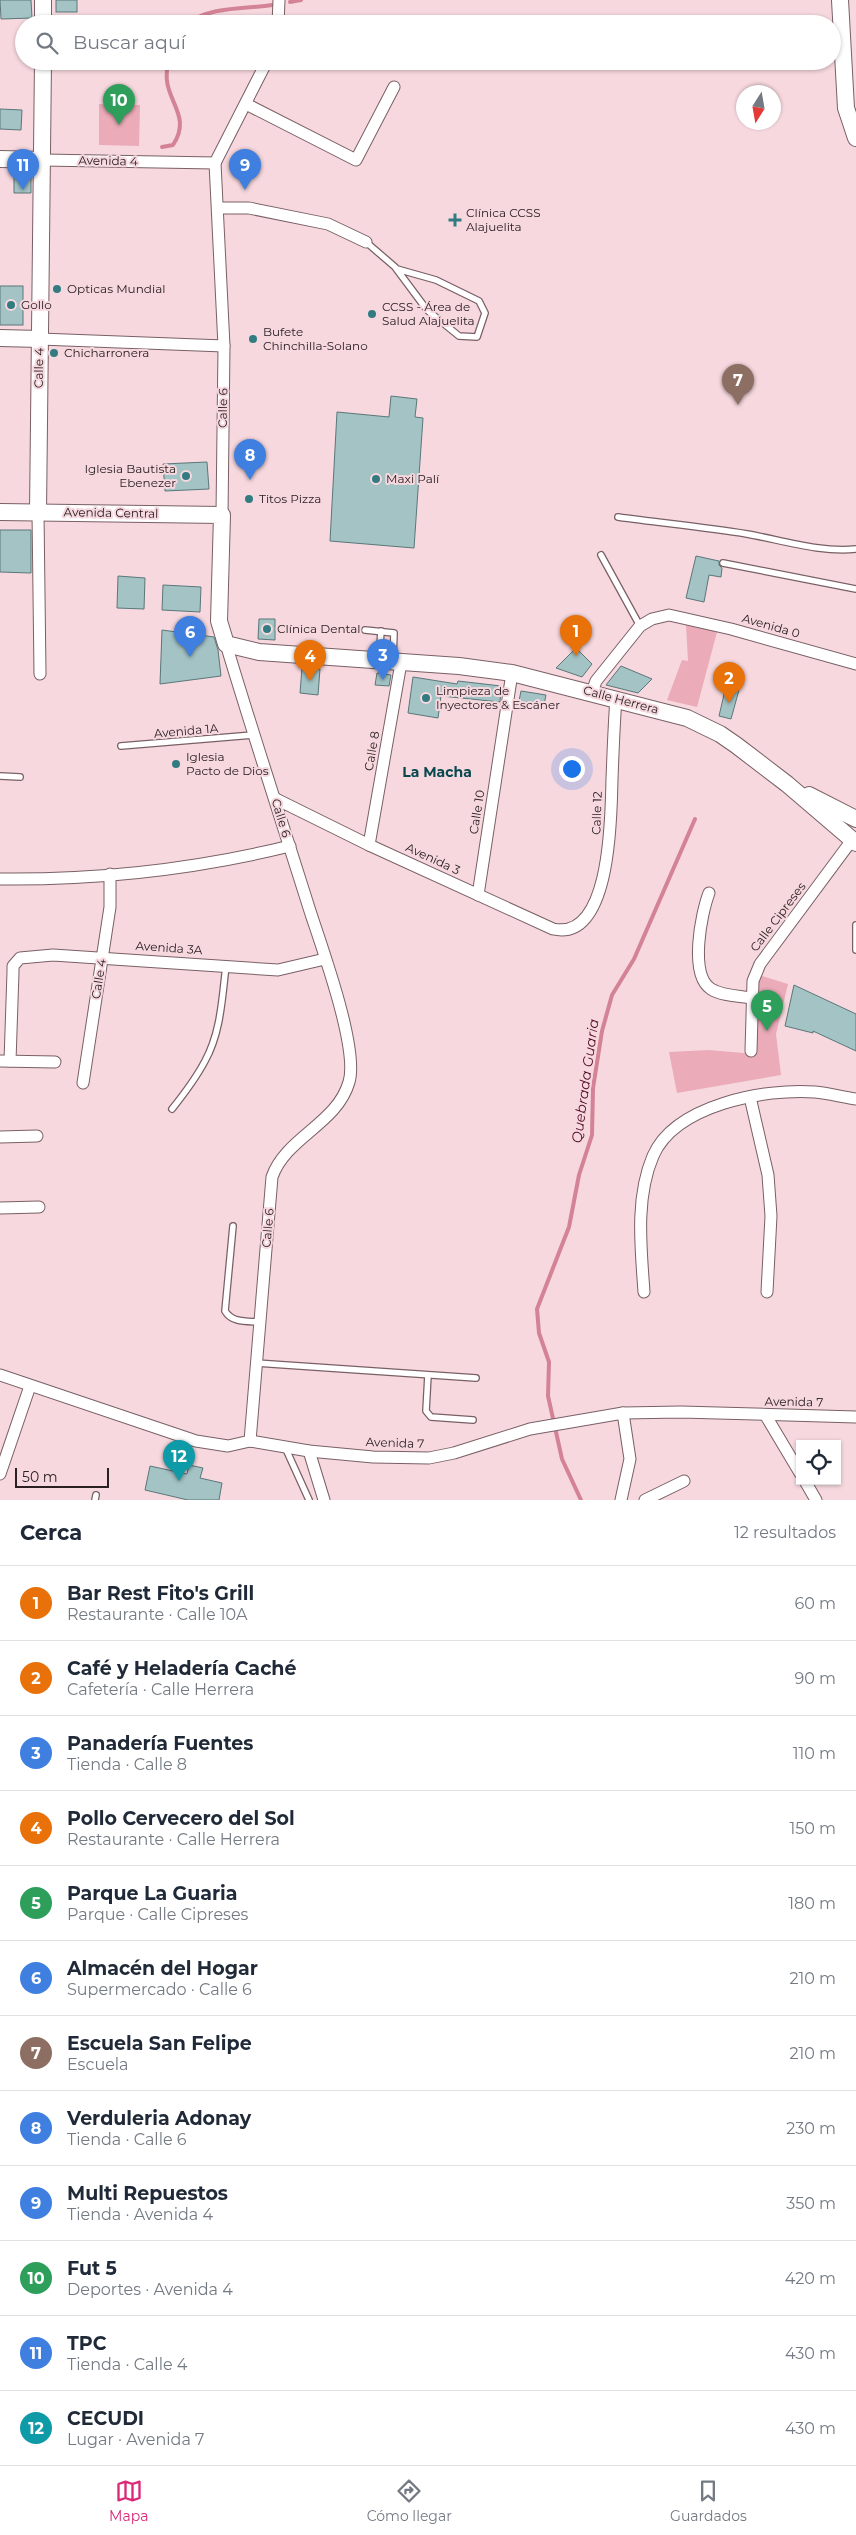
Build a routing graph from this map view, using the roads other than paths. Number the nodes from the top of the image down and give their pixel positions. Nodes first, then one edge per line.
1 (43, 0) edge
2 (279, 0) edge
3 (840, 0) edge
4 (43, 15) edge
5 (278, 15) edge
6 (841, 15) edge
7 (841, 18) edge
8 (43, 70) edge
9 (263, 70) edge
10 (394, 87) dead end
11 (246, 104) junction
12 (856, 138) edge
13 (0, 159) edge
14 (43, 160) junction
15 (215, 163) junction
16 (219, 208) junction
17 (366, 242) joint
18 (397, 269) junction
19 (0, 338) edge
20 (40, 338) junction
21 (224, 346) junction
22 (0, 512) edge
23 (38, 513) junction
24 (222, 515) junction
25 (618, 517) dead end
26 (856, 549) edge
27 (601, 555) dead end
28 (723, 563) dead end
29 (856, 589) edge
30 (640, 626) junction
31 (365, 630) dead end
32 (381, 631) junction
33 (226, 644) junction
34 (391, 662) junction
35 (856, 664) edge
36 (40, 674) dead end
37 (512, 674) junction
38 (592, 692) junction
39 (616, 698) junction
40 (254, 735) junction
41 (121, 746) dead end
42 (0, 776) edge
43 (20, 777) dead end
44 (787, 784) junction
45 (276, 800) junction
46 (856, 819) edge
47 (854, 842) edge
48 (369, 845) junction
49 (290, 846) junction
50 (110, 874) junction
51 (0, 879) edge
52 (708, 894) dead end
53 (478, 895) junction
54 (581, 922) joint
55 (856, 925) edge
56 (856, 950) edge
57 (102, 957) junction
58 (325, 960) junction
59 (226, 966) junction
60 (752, 998) junction
61 (751, 1051) dead end
62 (5, 1061) edge
63 (55, 1062) dead end
64 (83, 1084) dead end
65 (750, 1097) junction
66 (856, 1099) edge
67 (172, 1109) dead end
68 (37, 1136) dead end
69 (0, 1137) edge
70 (39, 1207) dead end
71 (0, 1208) edge
72 (233, 1226) dead end
73 (644, 1292) dead end
74 (767, 1292) dead end
75 (260, 1322) junction
76 (256, 1362) junction
77 (0, 1375) edge
78 (428, 1375) junction
79 (476, 1378) dead end
80 (30, 1386) junction
81 (623, 1413) junction
82 (766, 1416) junction
83 (856, 1417) edge
84 (473, 1420) dead end
85 (250, 1441) junction
86 (284, 1446) junction
87 (309, 1451) junction
88 (796, 1466) edge
89 (0, 1474) edge
90 (684, 1481) dead end
91 (807, 1485) edge
92 (309, 1500) edge
93 (324, 1500) edge
94 (621, 1500) edge
95 (645, 1500) edge
96 (816, 1500) edge

1 - 4 street
2 - 5 street
3 - 6 street
7 - 12 street
8 - 14 street, Calle 4
9 - 11 street
10 - 11 street
11 - 15 street
13 - 14 street, Avenida 4
14 - 15 street, Avenida 4
14 - 20 street, Calle 4
15 - 16 street, Calle 6
16 - 17 street
16 - 21 street, Calle 6
17 - 18 lane
18 - 18 lane
19 - 20 street
20 - 21 street
20 - 23 street, Calle 4
21 - 24 street, Calle 6
22 - 23 street, Avenida Central
23 - 24 street, Avenida Central
23 - 36 street, Calle 4
24 - 33 street, Calle 6
25 - 26 lane
27 - 30 lane
28 - 29 lane
30 - 35 street, Avenida 0
30 - 38 street
31 - 32 lane
32 - 34 lane
32 - 34 lane
33 - 34 street, Calle Herrera
33 - 40 street, Calle 6
34 - 37 street, Calle Herrera
34 - 48 street, Calle 8
37 - 38 street, Calle Herrera
37 - 53 street, Calle 10
38 - 39 street, Calle Herrera
39 - 44 street, Calle Herrera
39 - 54 street, Calle 12
40 - 41 lane, Avenida 1A
40 - 45 street, Calle 6
42 - 43 lane
44 - 46 street
44 - 47 street, Calle Herrera
45 - 48 street, Avenida 3
45 - 49 street, Calle 6
47 - 60 street, Calle Cipreses
48 - 53 street, Avenida 3
49 - 50 street
49 - 58 street, Calle 6
50 - 51 street
50 - 57 street, Calle 4
52 - 60 street
53 - 54 street, Avenida 3
55 - 56 lane
57 - 59 street, Avenida 3A
57 - 62 street, Avenida 3A
57 - 64 street, Calle 4
58 - 59 street, Avenida 3A
58 - 75 street, Calle 6
59 - 67 lane
60 - 61 street, Calle Cipreses
62 - 63 street
65 - 66 street
65 - 73 street
65 - 74 street
68 - 69 street
70 - 71 street
72 - 75 lane
75 - 76 street, Calle 6
76 - 78 lane
76 - 85 street, Calle 6
77 - 80 street, Avenida 7
78 - 79 lane
78 - 84 lane
80 - 85 street, Avenida 7
80 - 89 street
81 - 82 street, Avenida 7
81 - 87 street, Avenida 7
81 - 94 street
82 - 83 street, Avenida 7
82 - 88 street
85 - 86 street, Avenida 7
86 - 87 street, Avenida 7
86 - 92 lane
87 - 93 street
90 - 95 street
91 - 96 street

